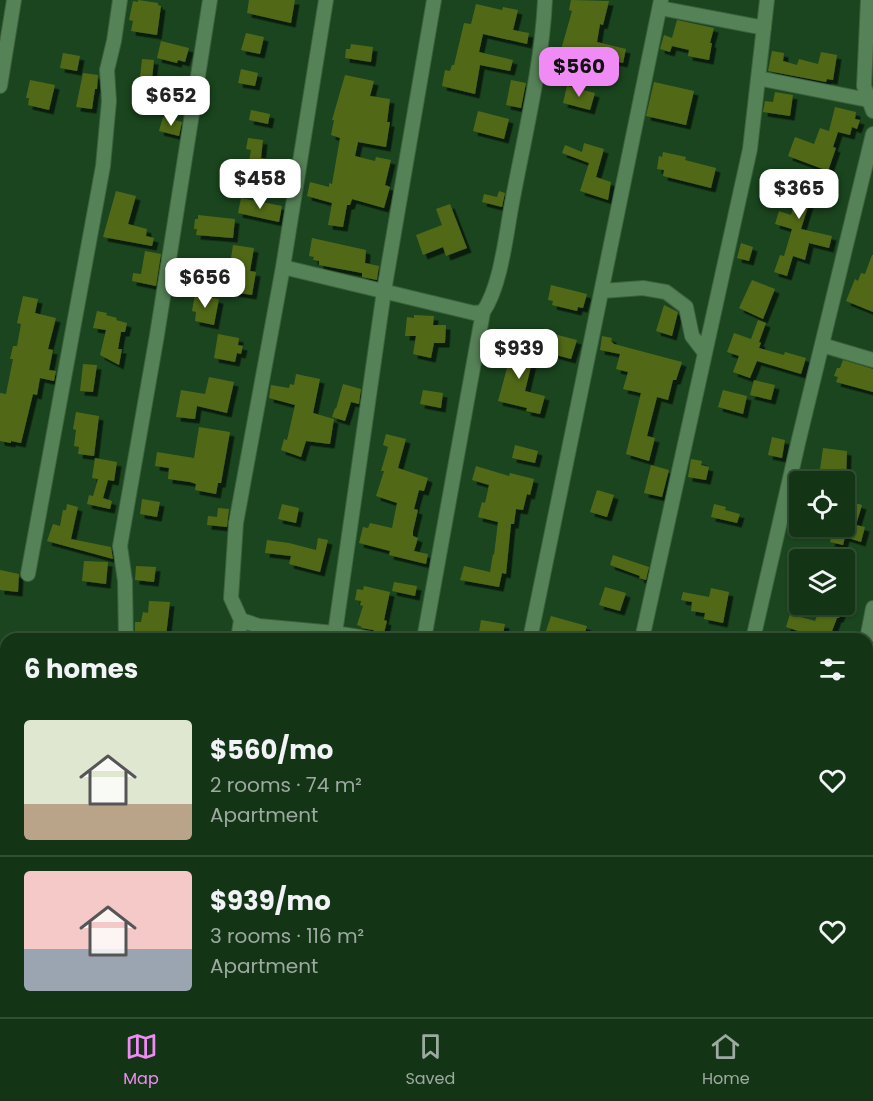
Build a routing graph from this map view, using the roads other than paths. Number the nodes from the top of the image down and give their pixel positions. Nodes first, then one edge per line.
1 (14, 0) edge
2 (120, 0) edge
3 (210, 0) edge
4 (326, 0) edge
5 (434, 0) edge
6 (545, 0) edge
7 (767, 0) edge
8 (868, 0) edge
9 (660, 4) edge
10 (764, 28) junction
11 (758, 78) junction
12 (0, 86) edge
13 (871, 106) edge
14 (873, 135) edge
15 (869, 166) edge
16 (283, 267) junction
17 (384, 291) junction
18 (602, 291) junction
19 (483, 312) junction
20 (822, 345) junction
21 (705, 353) junction
22 (873, 360) edge
23 (28, 574) dead end
24 (873, 608) edge
25 (241, 620) junction
26 (126, 633) edge
27 (239, 633) edge
28 (335, 633) joint
29 (425, 633) edge
30 (531, 633) edge
31 (643, 633) edge
32 (754, 633) edge
33 (868, 633) edge

1 - 12 street
2 - 23 street
3 - 26 street
4 - 16 street
5 - 17 street
6 - 19 street
7 - 10 street
8 - 13 street
9 - 10 street
9 - 18 street
10 - 11 street
11 - 13 street
11 - 21 street
14 - 15 street
15 - 20 street
16 - 17 street
16 - 25 street
17 - 19 street
17 - 28 street
18 - 21 street
18 - 30 street
19 - 29 street
20 - 22 street
20 - 32 street
21 - 31 street
24 - 33 street
25 - 27 street
25 - 28 street

